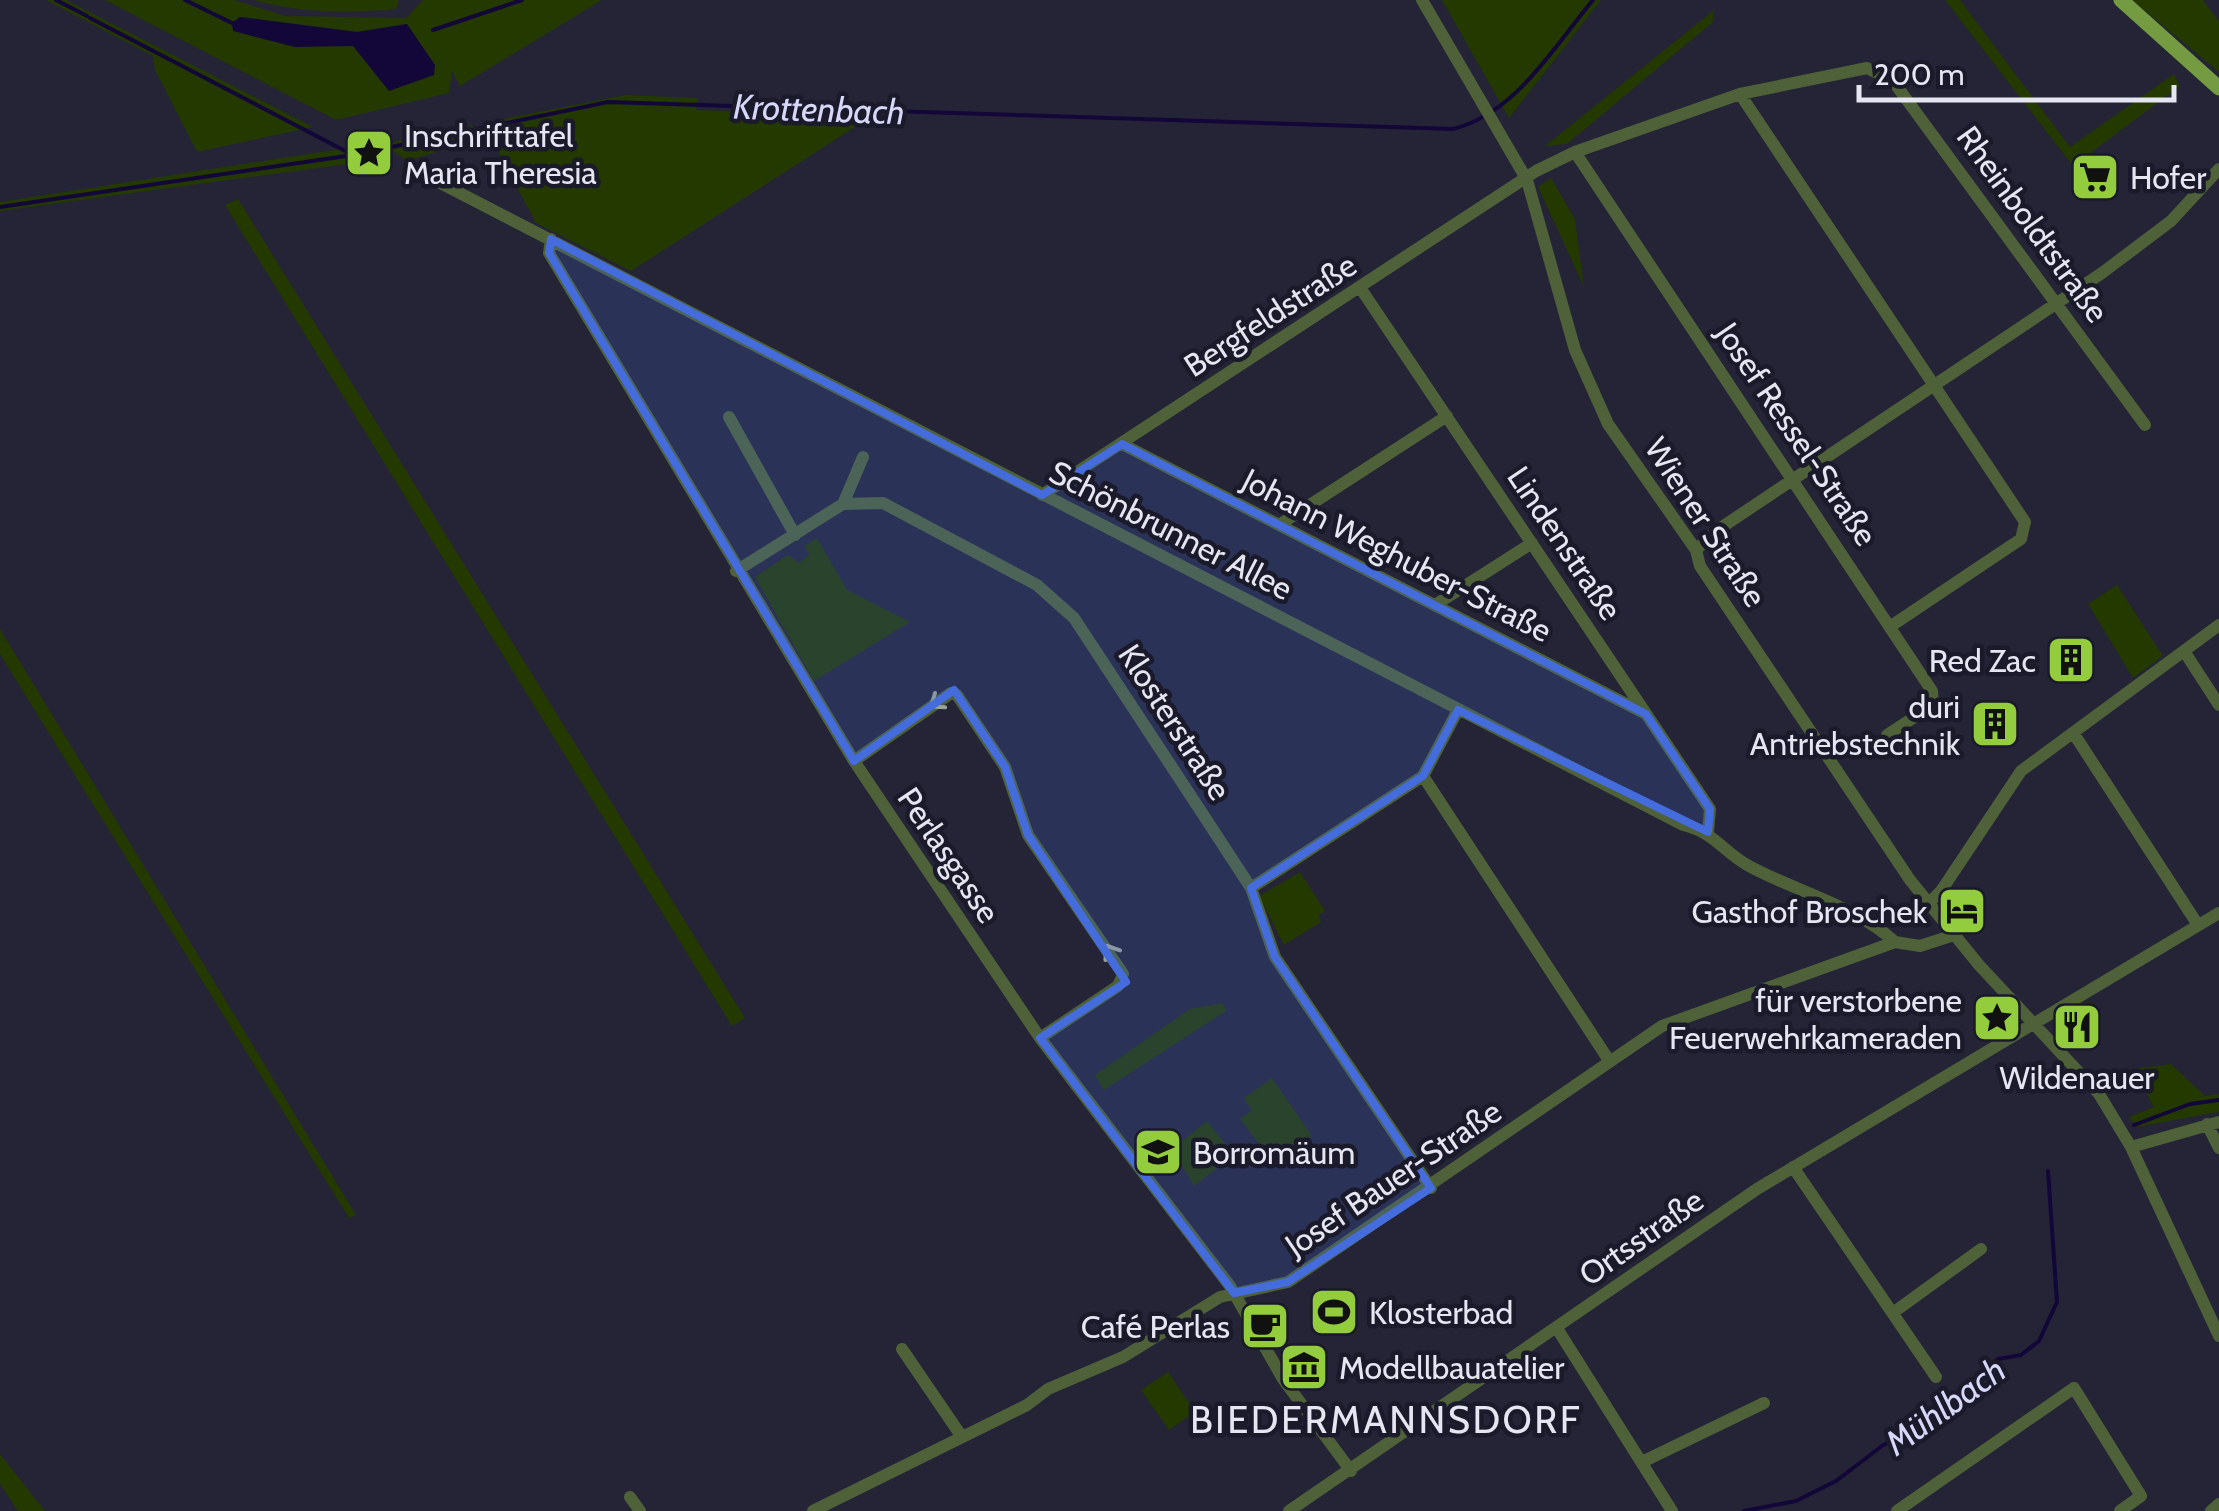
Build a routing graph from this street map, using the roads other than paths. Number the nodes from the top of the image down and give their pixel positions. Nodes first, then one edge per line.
1 (1422, 0) edge
2 (2121, 0) edge
3 (2217, 82) edge
4 (1740, 94) junction
5 (1575, 152) junction
6 (2219, 170) edge
7 (417, 171) dead end
8 (1527, 180) junction
9 (552, 239) junction
10 (1361, 288) junction
11 (2057, 302) junction
12 (1934, 385) junction
13 (729, 416) dead end
14 (1447, 416) junction
15 (2145, 425) dead end
16 (1122, 444) junction
17 (863, 458) dead end
18 (1794, 479) junction
19 (1042, 495) junction
20 (843, 504) junction
21 (1279, 525) junction
22 (795, 535) junction
23 (1532, 543) junction
24 (1696, 550) junction
25 (736, 571) junction
26 (1435, 606) junction
27 (2219, 625) edge
28 (1892, 626) junction
29 (2184, 651) junction
30 (2219, 705) edge
31 (1458, 710) junction
32 (1646, 714) junction
33 (2074, 734) junction
34 (1887, 735) dead end
35 (854, 761) junction
36 (1423, 776) junction
37 (1708, 832) junction
38 (1251, 888) junction
39 (1929, 903) junction
40 (2219, 913) edge
41 (2198, 925) junction
42 (1954, 935) junction
43 (1895, 942) junction
44 (2035, 1023) junction
45 (1040, 1038) junction
46 (1610, 1062) junction
47 (2213, 1123) edge
48 (2131, 1147) junction
49 (2219, 1148) edge
50 (1792, 1167) junction
51 (1430, 1188) junction
52 (1981, 1249) dead end
53 (1234, 1293) junction
54 (1894, 1312) junction
55 (1558, 1330) junction
56 (2219, 1336) edge
57 (902, 1349) dead end
58 (1936, 1377) dead end
59 (1764, 1403) dead end
60 (962, 1437) junction
61 (1642, 1462) junction
62 (1351, 1471) junction
63 (630, 1497) dead end
64 (2219, 1504) edge
65 (640, 1511) edge
66 (813, 1511) edge
67 (1290, 1511) edge
68 (1672, 1511) edge
69 (1897, 1511) edge
70 (2120, 1511) edge
71 (2211, 1511) edge

1 - 8 street, Wiener Straße
2 - 3 main road
4 - 5 street, Rheinboldtstraße
4 - 11 street, Rheinboldtstraße
4 - 12 street
5 - 8 street, Rheinboldtstraße
5 - 18 street, Josef Ressel-Straße
6 - 11 street
7 - 9 street, Schönbrunner Allee
8 - 10 street, Bergfeldstraße
8 - 24 street, Wiener Straße
9 - 19 street, Schönbrunner Allee
9 - 25 street, Perlasgasse
10 - 14 street, Lindenstraße
10 - 16 street, Bergfeldstraße
11 - 12 street
11 - 15 street, Rheinboldtstraße
12 - 18 street
12 - 28 street
13 - 22 street
14 - 21 street
14 - 23 street, Lindenstraße
16 - 19 street, Bergfeldstraße
16 - 21 street, Johann Weghuber-Straße
17 - 20 street
18 - 24 street
18 - 28 street, Josef Ressel-Straße
19 - 31 street, Schönbrunner Allee
20 - 22 street
20 - 38 street, Klosterstraße
21 - 26 street, Johann Weghuber-Straße
22 - 25 street
23 - 26 street
23 - 32 street, Lindenstraße
24 - 39 street, Wiener Straße
25 - 35 street, Perlasgasse
26 - 32 street, Johann Weghuber-Straße
27 - 29 street
28 - 34 street, Josef Ressel-Straße
29 - 30 street
29 - 33 street
31 - 36 street
31 - 37 street, Schönbrunner Allee
32 - 37 street, Lindenstraße
33 - 39 street
33 - 41 street
35 - 45 street, Perlasgasse
45 -> 35 street
36 - 38 street
36 - 46 street
37 - 43 street, Schönbrunner Allee
38 - 51 street, Klosterstraße
39 - 42 street, Wiener Straße
40 - 41 street, Ortsstraße
41 - 44 street, Ortsstraße
42 - 43 street, Josef Bauer-Straße
42 - 44 street, Wiener Straße
43 - 46 street, Josef Bauer-Straße
44 - 48 street, Wiener Straße
44 - 50 street, Ortsstraße
45 - 53 street, Perlasgasse
46 - 51 street, Josef Bauer-Straße
47 - 48 street
47 - 49 street
48 - 56 street, Wiener Straße
50 - 54 street
50 - 55 street, Ortsstraße
51 - 53 street, Josef Bauer-Straße
52 - 54 street
53 - 60 street, Josef Bauer-Straße
53 - 62 street, Perlasgasse
54 - 58 street
55 - 61 street
55 - 62 street, Ortsstraße
57 - 60 street
59 - 61 street
60 - 66 street, Josef Bauer-Straße
61 - 68 street
62 - 67 street, Ortsstraße
63 - 65 street
64 - 71 street
69 - 70 street

